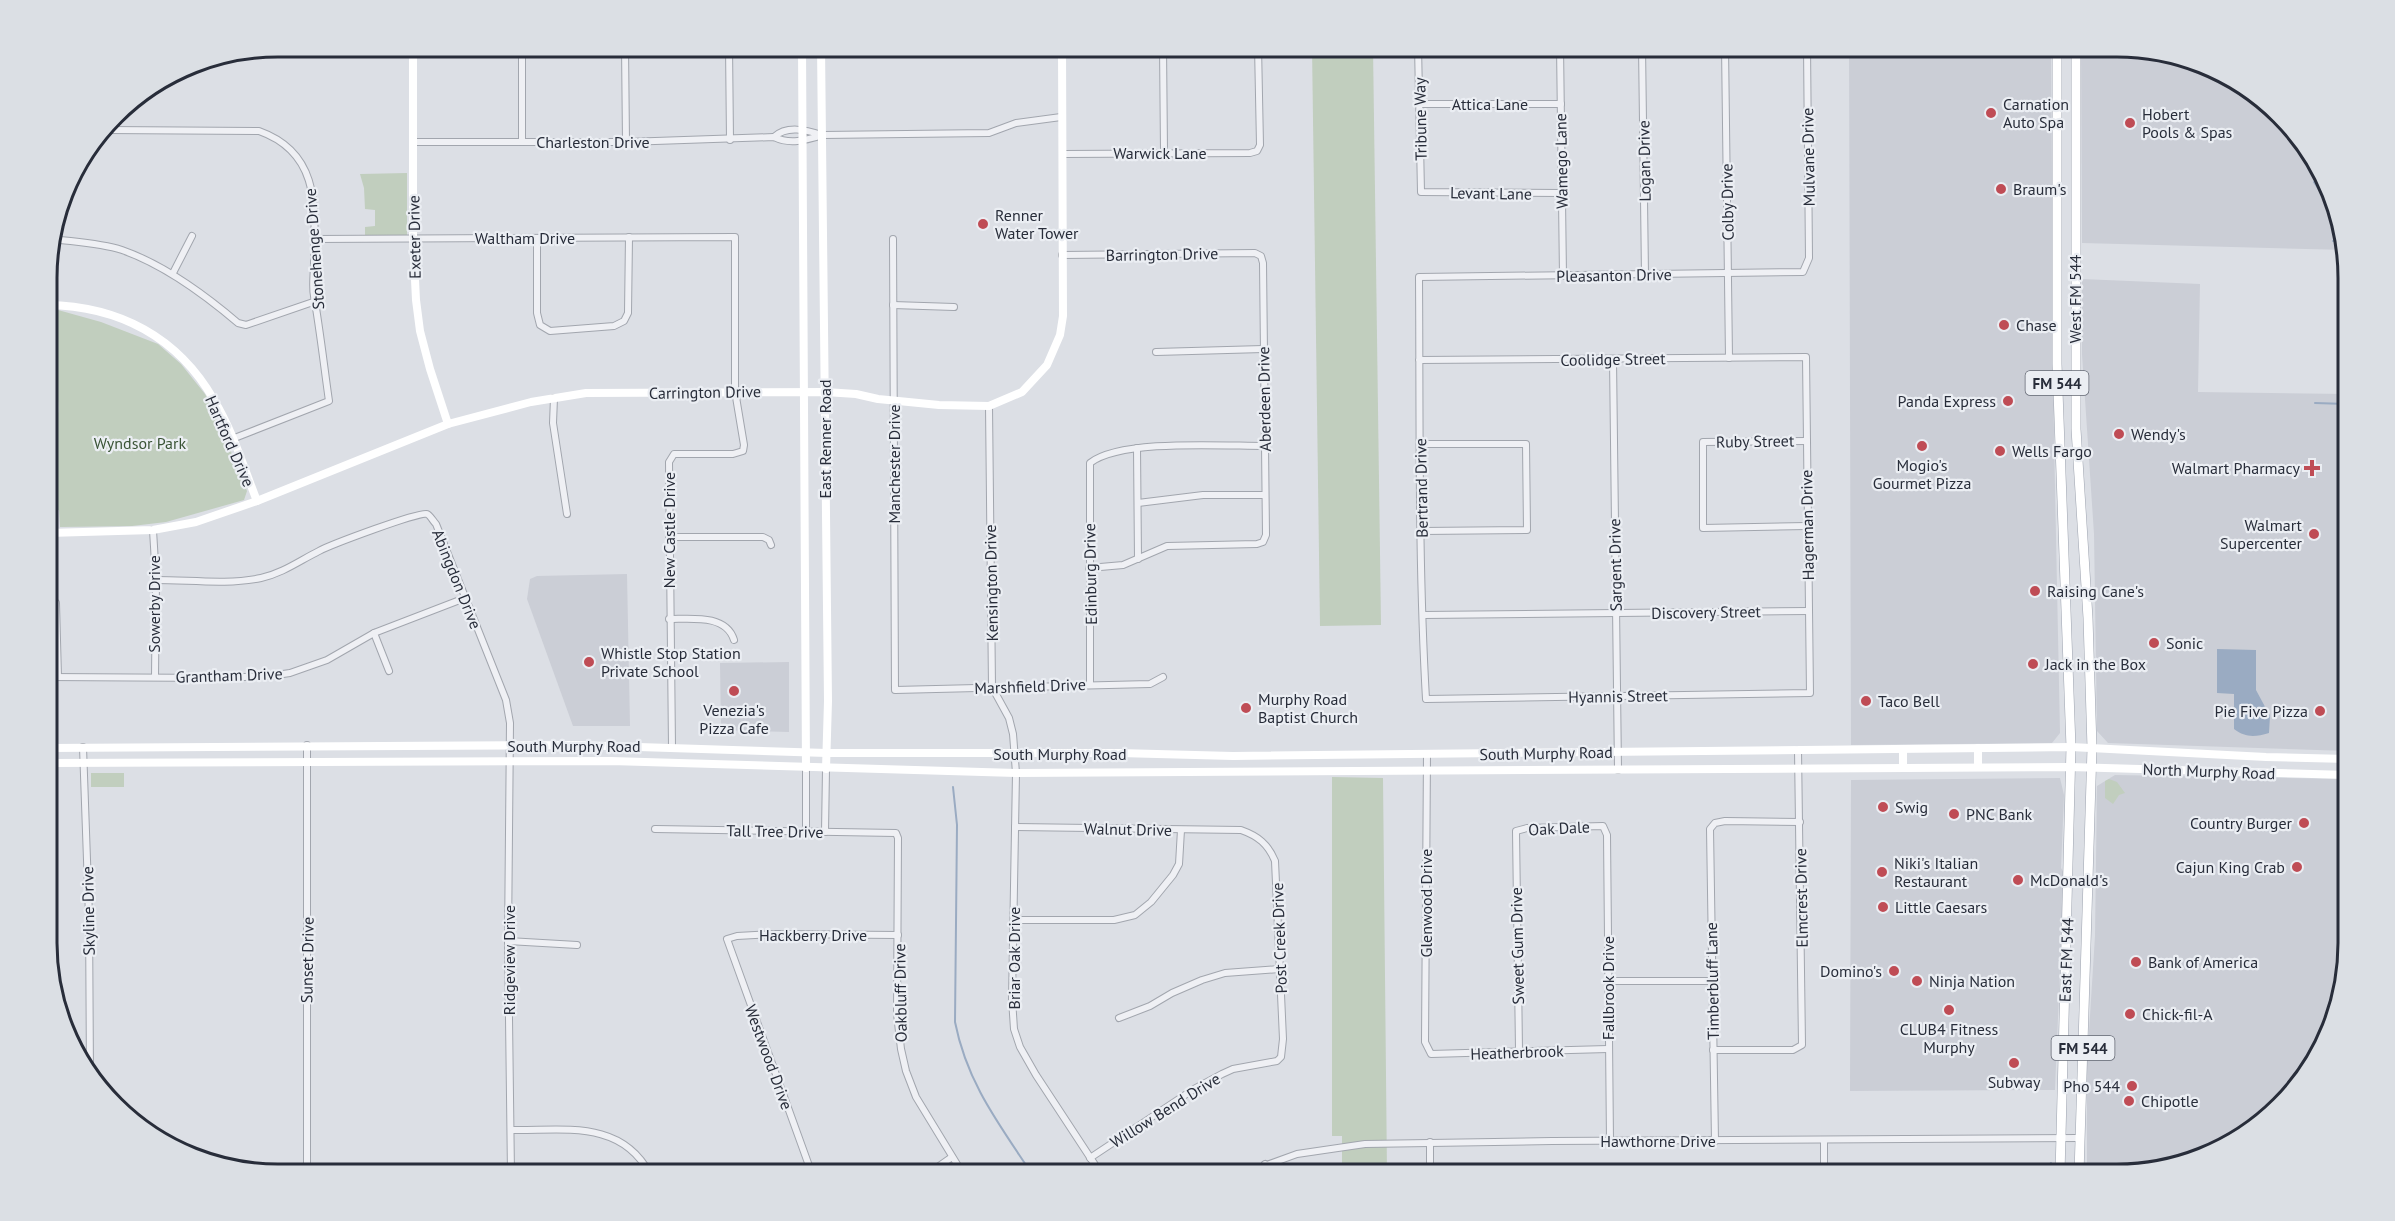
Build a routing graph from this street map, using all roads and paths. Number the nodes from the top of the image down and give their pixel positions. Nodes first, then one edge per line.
1 (413, 57) edge
2 (522, 57) edge
3 (626, 57) edge
4 (729, 57) edge
5 (802, 57) edge
6 (821, 57) edge
7 (1062, 57) edge
8 (1163, 57) edge
9 (1258, 57) edge
10 (1418, 57) edge
11 (1560, 57) edge
12 (1642, 57) edge
13 (1725, 57) edge
14 (1807, 57) edge
15 (2057, 57) edge
16 (2076, 57) edge
17 (1420, 104) junction
18 (1561, 104) junction
19 (1061, 117) junction
20 (803, 129) junction
21 (114, 130) edge
22 (823, 135) junction
23 (774, 137) junction
24 (730, 140) junction
25 (803, 141) junction
26 (413, 142) junction
27 (522, 142) junction
28 (626, 142) junction
29 (1164, 152) junction
30 (1063, 154) junction
31 (2076, 162) junction
32 (2056, 163) junction
33 (1421, 192) joint
34 (1562, 193) junction
35 (192, 236) dead end
36 (629, 237) junction
37 (735, 237) joint
38 (413, 238) junction
39 (537, 238) junction
40 (314, 239) junction
41 (893, 239) dead end
42 (60, 241) edge
43 (1062, 255) junction
44 (1261, 256) joint
45 (1807, 267) joint
46 (173, 273) junction
47 (1728, 273) junction
48 (1645, 275) junction
49 (1563, 276) junction
50 (1419, 277) joint
51 (2056, 282) junction
52 (2075, 282) junction
53 (316, 301) junction
54 (57, 305) edge
55 (893, 305) junction
56 (954, 307) dead end
57 (1263, 349) junction
58 (1156, 352) dead end
59 (1806, 357) joint
60 (1729, 358) junction
61 (1613, 359) junction
62 (1419, 360) junction
63 (735, 391) junction
64 (803, 392) junction
65 (825, 392) junction
66 (554, 398) junction
67 (894, 401) junction
68 (989, 406) junction
69 (448, 424) junction
70 (232, 439) junction
71 (1807, 441) junction
72 (1420, 444) junction
73 (1264, 446) junction
74 (1137, 448) junction
75 (2062, 484) junction
76 (2079, 484) junction
77 (1265, 495) junction
78 (257, 501) junction
79 (1138, 502) junction
80 (567, 514) dead end
81 (1807, 526) junction
82 (153, 530) junction
83 (1422, 531) junction
84 (57, 533) edge
85 (669, 537) junction
86 (771, 545) dead end
87 (1138, 559) junction
88 (1089, 568) junction
89 (156, 580) junction
90 (465, 598) junction
91 (1809, 611) junction
92 (1616, 613) junction
93 (1423, 615) junction
94 (669, 619) junction
95 (374, 633) junction
96 (57, 640) edge
97 (734, 640) dead end
98 (389, 671) dead end
99 (58, 677) joint
100 (154, 677) junction
101 (1163, 677) dead end
102 (1090, 684) junction
103 (992, 687) junction
104 (895, 690) joint
105 (1810, 693) joint
106 (1617, 696) junction
107 (1426, 699) joint
108 (307, 745) junction
109 (510, 746) junction
110 (83, 747) junction
111 (672, 747) junction
112 (2071, 747) junction
113 (57, 748) edge
114 (1978, 748) junction
115 (2092, 748) junction
116 (1903, 749) junction
117 (1798, 750) junction
118 (806, 752) junction
119 (1618, 752) junction
120 (827, 753) junction
121 (1015, 754) junction
122 (1427, 754) junction
123 (1191, 755) junction
124 (2280, 758) junction
125 (2338, 759) edge
126 (83, 762) junction
127 (510, 762) junction
128 (57, 763) edge
129 (307, 763) junction
130 (1903, 767) junction
131 (1978, 767) junction
132 (2070, 767) junction
133 (806, 768) junction
134 (2091, 768) junction
135 (826, 769) junction
136 (1799, 769) junction
137 (1618, 770) junction
138 (1426, 771) junction
139 (1016, 773) junction
140 (1190, 773) junction
141 (2280, 773) junction
142 (2338, 775) edge
143 (1800, 822) junction
144 (1015, 827) junction
145 (655, 829) dead end
146 (1181, 830) junction
147 (1241, 830) joint
148 (806, 832) junction
149 (825, 832) junction
150 (896, 833) joint
151 (1607, 835) joint
152 (1515, 842) joint
153 (2068, 916) junction
154 (2087, 918) junction
155 (1014, 920) junction
156 (898, 935) junction
157 (727, 939) joint
158 (508, 941) junction
159 (577, 945) dead end
160 (1280, 969) junction
161 (1608, 981) junction
162 (1712, 981) junction
163 (1119, 1018) dead end
164 (1608, 1049) junction
165 (1430, 1050) joint
166 (1519, 1050) junction
167 (1713, 1050) junction
168 (90, 1058) edge
169 (1277, 1061) joint
170 (512, 1130) junction
171 (2060, 1138) junction
172 (2079, 1138) junction
173 (1610, 1141) junction
174 (1715, 1141) junction
175 (1824, 1141) junction
176 (1430, 1142) junction
177 (952, 1157) junction
178 (1090, 1158) junction
179 (307, 1164) edge
180 (512, 1164) edge
181 (644, 1164) edge
182 (808, 1164) edge
183 (942, 1164) edge
184 (957, 1164) edge
185 (1094, 1164) edge
186 (1265, 1164) edge
187 (1430, 1164) edge
188 (1824, 1164) edge
189 (2060, 1164) edge
190 (2079, 1164) edge

1 - 26 main road, Exeter Drive
2 - 27 street
3 - 28 street
4 - 24 street
5 - 20 main road, East Renner Road
6 - 22 main road, East Renner Road
7 - 19 main road, Carrington Drive
8 - 29 street
9 - 29 street, Warwick Lane
10 - 17 street, Tribune Way
11 - 18 street, Wamego Lane
12 - 48 street, Logan Drive
13 - 47 street, Colby Drive
14 - 45 street, Mulvane Drive
15 - 32 main road, West FM 544 / FM 544
16 - 31 main road, West FM 544 / FM 544
17 - 18 street, Attica Lane
17 - 33 street, Tribune Way
18 - 34 street, Wamego Lane
19 - 22 street, Charleston Drive
19 - 30 main road, Carrington Drive
20 - 22 street, Charleston Drive
20 - 23 street, Charleston Drive
20 - 25 main road, East Renner Road
21 - 40 street, Stonehenge Drive
22 - 25 street, Charleston Drive
22 - 65 main road, East Renner Road
23 - 24 street, Charleston Drive
23 - 25 street, Charleston Drive
24 - 28 street, Charleston Drive
25 - 64 main road, East Renner Road
26 - 27 street, Charleston Drive
26 - 38 main road, Exeter Drive
27 - 28 street, Charleston Drive
29 - 30 street, Warwick Lane
30 - 43 main road, Carrington Drive
31 - 32 main road
31 - 52 main road, West FM 544 / FM 544
32 - 51 main road, West FM 544 / FM 544
33 - 34 street, Levant Lane
34 - 49 street, Wamego Lane
35 - 46 street
36 - 37 street, Waltham Drive
36 - 39 street, Waltham Drive
36 - 39 street
37 - 63 street, New Castle Drive
38 - 39 street, Waltham Drive
38 - 40 street, Waltham Drive
38 - 69 main road, Exeter Drive
40 - 53 street, Stonehenge Drive
41 - 55 street, Manchester Drive
42 - 46 street
43 - 44 street, Barrington Drive
43 - 68 main road, Carrington Drive
44 - 57 street, Aberdeen Drive
45 - 47 street, Pleasanton Drive
46 - 53 street
47 - 48 street, Pleasanton Drive
47 - 60 street, Colby Drive
48 - 49 street, Pleasanton Drive
49 - 50 street, Pleasanton Drive
50 - 62 street, Bertrand Drive
51 - 52 main road
51 - 75 main road, West FM 544 / FM 544
52 - 76 main road, West FM 544 / FM 544
53 - 70 street, Stonehenge Drive
54 - 70 main road, Hartford Drive
55 - 56 street
55 - 67 street, Manchester Drive
57 - 58 street
57 - 73 street, Aberdeen Drive
59 - 60 street, Coolidge Street
59 - 71 street, Hagerman Drive
60 - 61 street, Coolidge Street
61 - 62 street, Coolidge Street
61 - 92 street, Sargent Drive
62 - 72 street, Bertrand Drive
63 - 64 main road, Carrington Drive
63 - 66 main road, Carrington Drive
63 - 85 street, New Castle Drive
64 - 65 main road, Carrington Drive
64 - 118 main road, East Renner Road
65 - 67 main road, Carrington Drive
65 - 120 main road, East Renner Road
66 - 69 main road, Carrington Drive
66 - 80 street
67 - 68 main road, Carrington Drive
67 - 104 street, Manchester Drive
68 - 103 street, Kensington Drive
69 - 78 main road, Carrington Drive
70 - 78 main road, Hartford Drive
71 - 81 street, Hagerman Drive
71 - 81 street, Ruby Street
72 - 83 street, Bertrand Drive
72 - 83 street
73 - 74 street
73 - 77 street, Aberdeen Drive
74 - 79 street
74 - 88 street, Edinburg Drive
75 - 76 main road
75 - 112 main road, West FM 544 / FM 544
76 - 115 main road, West FM 544 / FM 544
77 - 79 street
77 - 87 street, Aberdeen Drive
78 - 82 main road, Carrington Drive
79 - 87 street
81 - 91 street, Hagerman Drive
82 - 84 main road, Carrington Drive
82 - 89 street, Sowerby Drive
83 - 93 street, Bertrand Drive
85 - 86 street
85 - 94 street, New Castle Drive
87 - 88 street
88 - 102 street, Edinburg Drive
89 - 90 street, Abingdon Drive
89 - 100 street, Sowerby Drive
90 - 95 street, Grantham Drive
90 - 109 street, Abingdon Drive
91 - 92 street, Discovery Street
91 - 105 street, Hagerman Drive
92 - 93 street, Discovery Street
92 - 106 street, Sargent Drive
93 - 107 street, Bertrand Drive
94 - 97 street
94 - 111 street, New Castle Drive
95 - 98 street
95 - 100 street, Grantham Drive
96 - 99 street
99 - 100 street, Grantham Drive
101 - 102 street, Marshfield Drive
102 - 103 street, Marshfield Drive
103 - 104 street, Marshfield Drive
103 - 121 street, Kensington Drive
105 - 106 street, Hyannis Street
106 - 107 street, Hyannis Street
106 - 119 street, Sargent Drive
108 - 109 main road, South Murphy Road
108 - 110 main road, South Murphy Road
108 - 129 street, Sunset Drive
109 - 111 main road, South Murphy Road
109 - 127 street, Ridgeview Drive
110 - 113 main road, South Murphy Road
110 - 126 street, Skyline Drive
111 - 118 main road, South Murphy Road
112 - 114 main road, South Murphy Road
112 - 115 main road, North Murphy Road
112 - 132 main road, East FM 544 / FM 544
114 - 116 main road, South Murphy Road
114 - 131 main road
115 - 124 main road, North Murphy Road
115 - 134 main road, West FM 544 / FM 544
116 - 117 main road, South Murphy Road
116 - 130 main road
117 - 119 main road, South Murphy Road
117 - 136 street, Elmcrest Drive
118 - 120 main road, South Murphy Road
118 - 133 main road, East Renner Road
119 - 122 main road, South Murphy Road
119 - 137 street, Sargent Drive
120 - 121 main road, South Murphy Road
120 - 135 main road, East Renner Road
121 - 123 main road, South Murphy Road
121 - 139 street, Briar Oak Drive
122 - 123 main road, South Murphy Road
122 - 138 street, Glenwood Drive
123 - 140 main road
124 - 125 main road, North Murphy Road
124 - 141 main road
126 - 128 main road, South Murphy Road
126 - 129 main road, South Murphy Road
126 - 168 street, Skyline Drive
127 - 129 main road, South Murphy Road
127 - 133 main road, South Murphy Road
127 - 158 street, Ridgeview Drive
129 - 179 street, Sunset Drive
130 - 131 main road, South Murphy Road
130 - 136 main road, South Murphy Road
131 - 132 main road, South Murphy Road
132 - 134 main road, North Murphy Road
132 - 153 main road, East FM 544 / FM 544
133 - 135 main road, South Murphy Road
133 - 148 street, East Renner Road
134 - 141 main road, North Murphy Road
134 - 154 main road, East FM 544 / FM 544
135 - 139 main road, South Murphy Road
135 - 149 street, East Renner Road
136 - 137 main road, South Murphy Road
136 - 143 street, Elmcrest Drive
137 - 138 main road, South Murphy Road
138 - 140 main road, South Murphy Road
138 - 165 street, Glenwood Drive
139 - 140 main road, South Murphy Road
139 - 144 street, Briar Oak Drive
141 - 142 main road, North Murphy Road
143 - 162 street, Timberbluff Lane
143 - 167 street, Elmcrest Drive
144 - 146 street, Walnut Drive
144 - 155 street, Briar Oak Drive
145 - 148 street, Tall Tree Drive
146 - 147 street, Walnut Drive
146 - 155 street
147 - 160 street, Post Creek Drive
148 - 149 street, Tall Tree Drive
149 - 150 street, Tall Tree Drive
150 - 156 street, Oakbluff Drive
151 - 152 street, Oak Dale
151 - 161 street, Fallbrook Drive
152 - 166 street, Sweet Gum Drive
153 - 154 main road
153 - 171 main road, East FM 544 / FM 544
154 - 172 main road, East FM 544 / FM 544
155 - 178 street, Briar Oak Drive
156 - 157 street, Hackberry Drive
156 - 177 street, Oakbluff Drive
157 - 182 street, Westwood Drive
158 - 159 street
158 - 170 street, Ridgeview Drive
160 - 163 street
160 - 169 street, Post Creek Drive
161 - 162 street
161 - 164 street, Fallbrook Drive
162 - 167 street, Timberbluff Lane
164 - 166 street, Heatherbrook
164 - 173 street, Fallbrook Drive
165 - 166 street, Heatherbrook
167 - 174 street, Timberbluff Lane
169 - 178 street, Willow Bend Drive
170 - 180 street, Ridgeview Drive
170 - 181 street
171 - 172 street, Hawthorne Drive
171 - 175 street, Hawthorne Drive
171 - 189 main road, East FM 544 / FM 544
172 - 190 main road, East FM 544 / FM 544
173 - 174 street, Hawthorne Drive
173 - 176 street, Hawthorne Drive
174 - 175 street, Hawthorne Drive
175 - 188 street
176 - 186 street, Hawthorne Drive
176 - 187 street
177 - 183 street
177 - 184 street, Oakbluff Drive
178 - 185 street, Briar Oak Drive

